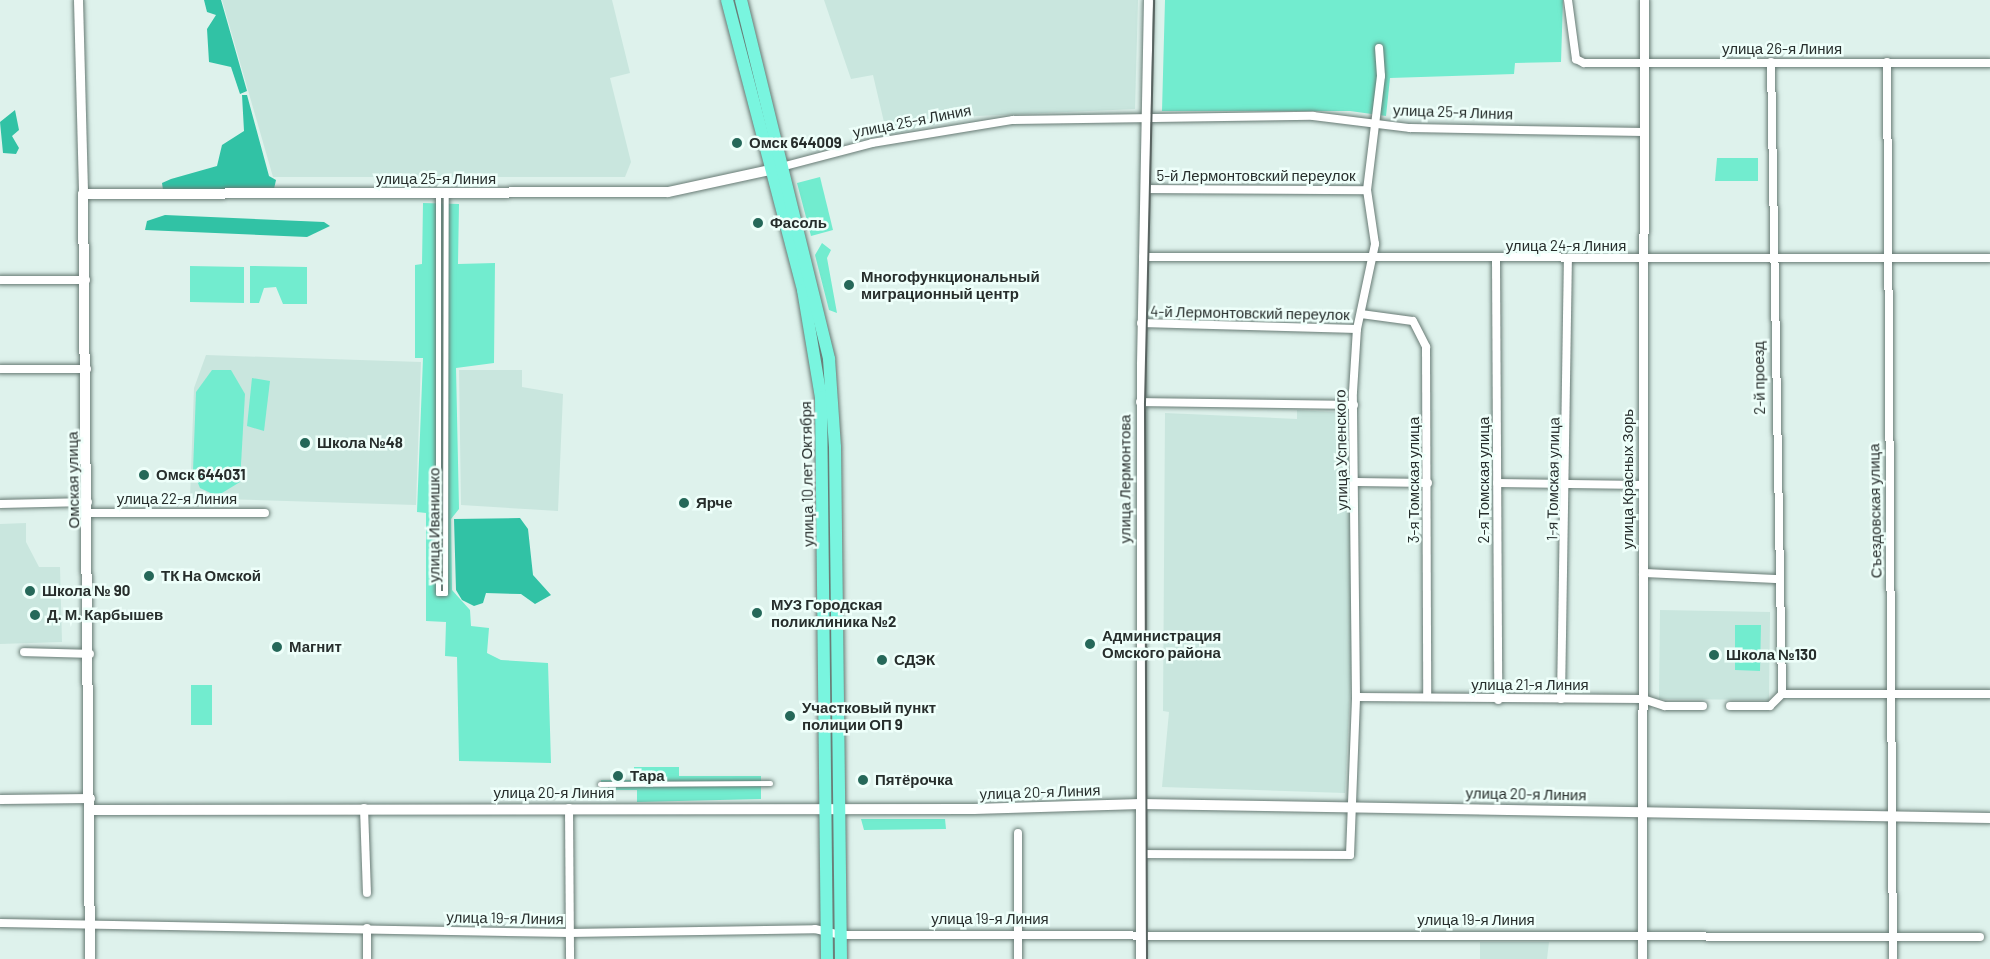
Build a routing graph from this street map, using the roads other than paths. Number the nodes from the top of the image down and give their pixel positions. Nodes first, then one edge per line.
1 (78, 0) edge
2 (727, 0) edge
3 (741, 0) edge
4 (1148, 0) edge
5 (1568, 0) edge
6 (1644, 0) edge
7 (1379, 48) dead end
8 (1643, 62) junction
9 (1771, 62) junction
10 (1887, 62) junction
11 (1990, 63) edge
12 (1147, 116) junction
13 (1374, 123) junction
14 (1643, 132) junction
15 (779, 167) junction
16 (1145, 189) junction
17 (1367, 190) junction
18 (83, 194) junction
19 (442, 194) junction
20 (1143, 256) junction
21 (1372, 257) junction
22 (1887, 258) junction
23 (1990, 258) edge
24 (1770, 259) junction
25 (1496, 260) junction
26 (1568, 260) junction
27 (1643, 260) junction
28 (0, 280) edge
29 (86, 280) junction
30 (1361, 314) junction
31 (1142, 323) junction
32 (1357, 329) junction
33 (0, 369) edge
34 (87, 369) junction
35 (1140, 402) junction
36 (1354, 405) junction
37 (1356, 482) junction
38 (1428, 483) junction
39 (1497, 483) junction
40 (1567, 485) junction
41 (1643, 485) junction
42 (0, 504) edge
43 (89, 508) junction
44 (265, 513) dead end
45 (1643, 573) junction
46 (1777, 579) junction
47 (24, 652) dead end
48 (90, 654) junction
49 (1782, 693) junction
50 (1990, 694) edge
51 (1891, 695) junction
52 (1356, 697) junction
53 (1427, 697) junction
54 (1561, 699) junction
55 (1643, 699) junction
56 (1498, 700) junction
57 (1703, 706) dead end
58 (1731, 706) dead end
59 (770, 783) dead end
60 (600, 784) dead end
61 (0, 799) edge
62 (90, 804) junction
63 (1141, 804) junction
64 (1351, 806) junction
65 (364, 808) junction
66 (569, 808) junction
67 (827, 808) junction
68 (841, 808) junction
69 (1643, 810) junction
70 (1892, 815) junction
71 (1990, 818) edge
72 (1018, 833) dead end
73 (1141, 854) junction
74 (367, 893) dead end
75 (0, 923) edge
76 (90, 923) junction
77 (367, 928) junction
78 (569, 933) junction
79 (1018, 933) junction
80 (1142, 934) junction
81 (1642, 934) junction
82 (827, 935) junction
83 (841, 935) junction
84 (1892, 935) junction
85 (1980, 937) dead end
86 (90, 959) edge
87 (367, 959) edge
88 (570, 959) edge
89 (826, 959) edge
90 (841, 959) edge
91 (1018, 959) edge
92 (1141, 959) edge
93 (1642, 959) edge
94 (1893, 959) edge

1 - 18 street, Омская улица
2 - 15 main road, улица 10 лет Октября
3 - 15 main road, улица 10 лет Октября
4 - 12 street, улица Лермонтова
5 - 8 street, улица 26-я Линия
6 - 8 street, улица Красных Зорь
7 - 13 street, улица Успенского
8 - 9 street, улица 26-я Линия
8 - 14 street, улица Красных Зорь
9 - 10 street, улица 26-я Линия
9 - 24 street, 2-й проезд
10 - 11 street, улица 26-я Линия
10 - 22 street, Съездовская улица
12 - 13 street, улица 25-я Линия
12 - 15 street, улица 25-я Линия
12 - 16 street, улица Лермонтова
13 - 14 street, улица 25-я Линия
13 - 17 street, улица Успенского
14 - 27 street, улица Красных Зорь
15 - 19 main road, улица 25-я Линия
15 - 67 main road, улица 10 лет Октября
15 - 68 main road, улица 10 лет Октября
16 - 17 street, 5-й Лермонтовский переулок
16 - 20 street, улица Лермонтова
17 - 21 street, улица Успенского
18 - 19 main road, улица 25-я Линия
18 - 29 main road, Омская улица
19 - 19 street, улица Иванишко
20 - 21 street, улица 24-я Линия
20 - 31 street, улица Лермонтова
21 - 25 street, улица 24-я Линия
21 - 30 street, улица Успенского
22 - 23 street, улица 24-я Линия
22 - 24 street, улица 24-я Линия
22 - 51 street, Съездовская улица
24 - 27 street, улица 24-я Линия
24 - 46 street, 2-й проезд
25 - 26 street, улица 24-я Линия
25 - 39 street, 2-я Томская улица
26 - 27 street, улица 24-я Линия
26 - 40 street, 1-я Томская улица
27 - 41 street, улица Красных Зорь
28 - 29 street
29 - 34 main road, Омская улица
30 - 32 street, улица Успенского
30 - 38 street, 3-я Томская улица
31 - 32 street, 4-й Лермонтовский переулок
31 - 35 street, улица Лермонтова
32 - 36 street, улица Успенского
33 - 34 street
34 - 43 main road, Омская улица
35 - 36 street
35 - 63 street, улица Лермонтова
36 - 37 street, улица Успенского
37 - 38 street
37 - 52 street, улица Успенского
38 - 53 street, 3-я Томская улица
39 - 40 street
39 - 56 street, 2-я Томская улица
40 - 41 street
40 - 54 street, 1-я Томская улица
41 - 45 street, улица Красных Зорь
42 - 43 street, улица 22-я Линия
43 - 44 street, улица 22-я Линия
43 - 48 main road, Омская улица
45 - 46 street
45 - 55 street, улица Красных Зорь
46 - 49 street, 2-й проезд
47 - 48 street
48 - 62 main road, Омская улица
49 - 51 street
49 - 58 street
50 - 51 street
51 - 70 street, Съездовская улица
52 - 53 street, улица 21-я Линия
52 - 64 street, улица Успенского
53 - 56 street, улица 21-я Линия
54 - 55 street, улица 21-я Линия
54 - 56 street, улица 21-я Линия
55 - 57 street, улица 21-я Линия
55 - 69 street, улица Красных Зорь
59 - 60 street
61 - 62 street, улица 20-я Линия
62 - 65 main road, улица 20-я Линия
62 - 76 main road, Омская улица
63 - 64 main road, улица 20-я Линия
63 - 68 main road, улица 20-я Линия
63 - 73 main road, улица Лермонтова
64 - 69 main road, улица 20-я Линия
64 - 73 street, улица Успенского
65 - 66 main road, улица 20-я Линия
65 - 74 street
66 - 67 main road, улица 20-я Линия
66 - 78 street
67 - 68 main road, улица 20-я Линия
67 - 82 main road, улица 10 лет Октября
68 - 83 main road, улица 10 лет Октября
69 - 70 main road, улица 20-я Линия
69 - 81 street, улица Красных Зорь
70 - 71 main road, улица 20-я Линия
70 - 84 street, Съездовская улица
72 - 79 street
73 - 80 main road, улица Лермонтова
75 - 76 street, улица 19-я Линия
76 - 77 street, улица 19-я Линия
76 - 86 main road, Омская улица
77 - 78 street, улица 19-я Линия
77 - 87 street
78 - 82 street, улица 19-я Линия
78 - 88 street
79 - 80 street, улица 19-я Линия
79 - 83 street, улица 19-я Линия
79 - 91 street
80 - 81 street, улица 19-я Линия
80 - 92 main road, улица Лермонтова
81 - 84 street, улица 19-я Линия
81 - 93 street, улица Красных Зорь
82 - 83 street, улица 19-я Линия
82 - 89 main road, улица 10 лет Октября
83 - 90 main road, улица 10 лет Октября
84 - 85 street, улица 19-я Линия
84 - 94 street, Съездовская улица

